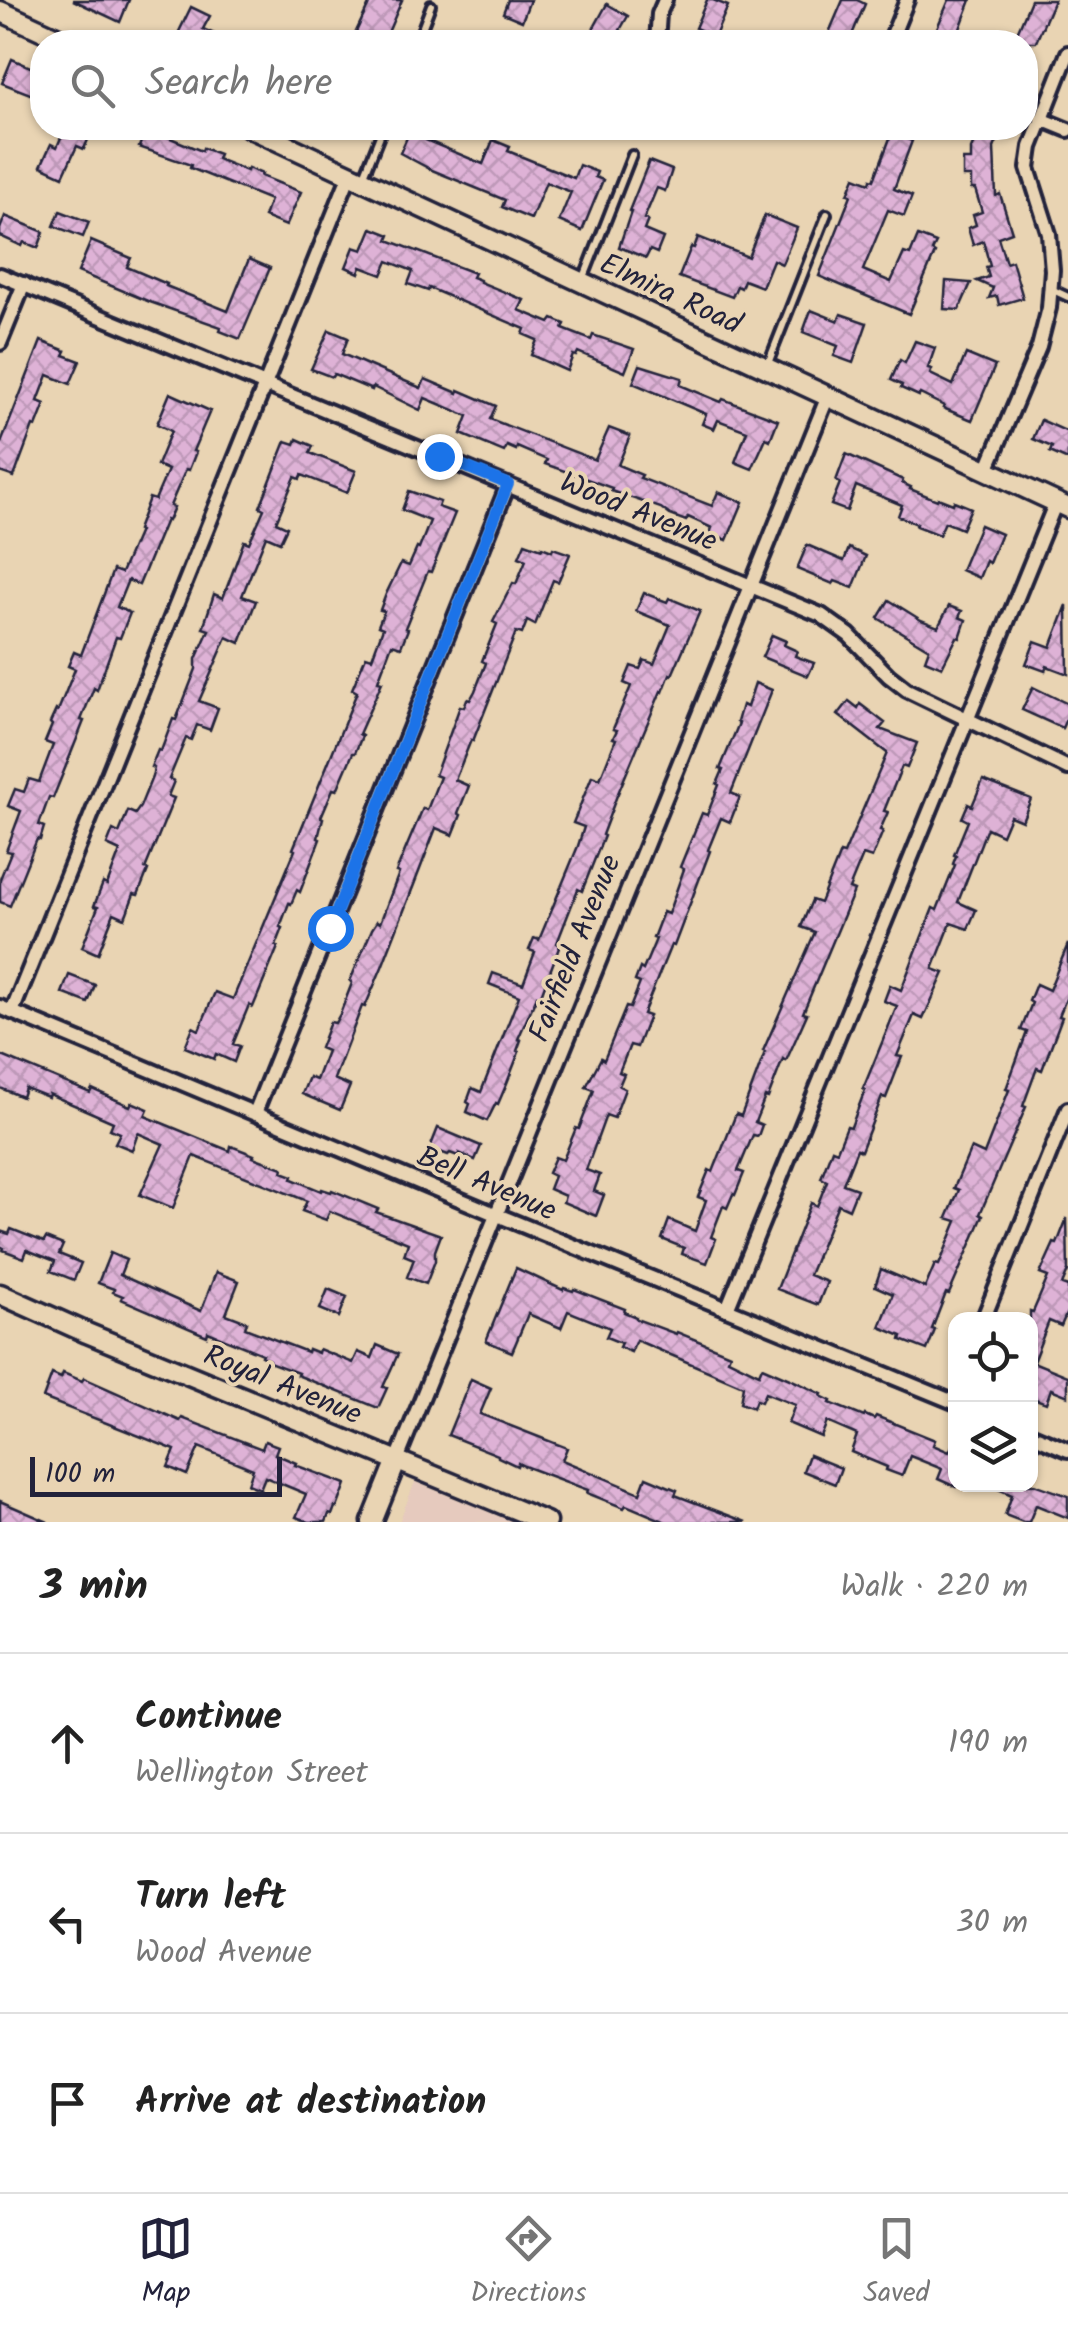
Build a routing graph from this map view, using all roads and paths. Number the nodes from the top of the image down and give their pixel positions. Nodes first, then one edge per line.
1 (665, 0) edge
2 (908, 0) edge
3 (432, 5) dead end
4 (0, 11) edge
5 (42, 30) edge
6 (421, 30) edge
7 (658, 30) edge
8 (895, 30) edge
9 (1068, 54) edge
10 (1041, 119) junction
11 (1038, 127) edge
12 (1068, 130) edge
13 (276, 140) edge
14 (376, 140) edge
15 (1034, 140) edge
16 (632, 156) dead end
17 (356, 177) junction
18 (827, 214) dead end
19 (0, 275) edge
20 (582, 282) junction
21 (24, 284) junction
22 (1051, 290) junction
23 (1068, 296) edge
24 (0, 343) edge
25 (767, 367) junction
26 (266, 384) junction
27 (828, 396) junction
28 (987, 470) junction
29 (508, 484) junction
30 (1062, 505) edge
31 (752, 585) junction
32 (966, 719) junction
33 (1068, 768) edge
34 (6, 1009) edge
35 (1068, 1110) edge
36 (255, 1113) junction
37 (495, 1214) junction
38 (0, 1294) edge
39 (727, 1308) junction
40 (986, 1312) edge
41 (948, 1400) edge
42 (1038, 1437) edge
43 (1068, 1450) edge
44 (397, 1460) junction
45 (372, 1522) edge
46 (546, 1522) edge

1 - 7 street
2 - 8 street
3 - 6 lane
4 - 5 street
9 - 10 street
10 - 11 street
10 - 12 street
13 - 17 street, Elmira Road
14 - 17 lane
15 - 22 street
16 - 20 lane
17 - 20 street, Elmira Road
17 - 26 street
18 - 25 lane
19 - 21 street, Wood Avenue
20 - 25 street, Elmira Road
21 - 24 street
21 - 26 street, Wood Avenue
22 - 23 lane
22 - 28 street
25 - 27 street, Elmira Road
26 - 29 street, Wood Avenue
26 - 34 street
27 - 28 street, Elmira Road
27 - 31 street, Fairfield Avenue
28 - 30 street, Elmira Road
29 - 31 street, Wood Avenue
29 - 36 street
30 - 32 street
31 - 32 street, Wood Avenue
31 - 37 street, Fairfield Avenue
32 - 33 street, Wood Avenue
32 - 39 street
34 - 36 street, Bell Avenue
35 - 40 street
36 - 37 street, Bell Avenue
37 - 39 street, Bell Avenue
37 - 44 street, Fairfield Avenue
38 - 44 street, Royal Avenue
39 - 41 street, Bell Avenue
42 - 43 street
44 - 45 street, Fairfield Avenue
44 - 46 street, Royal Avenue

